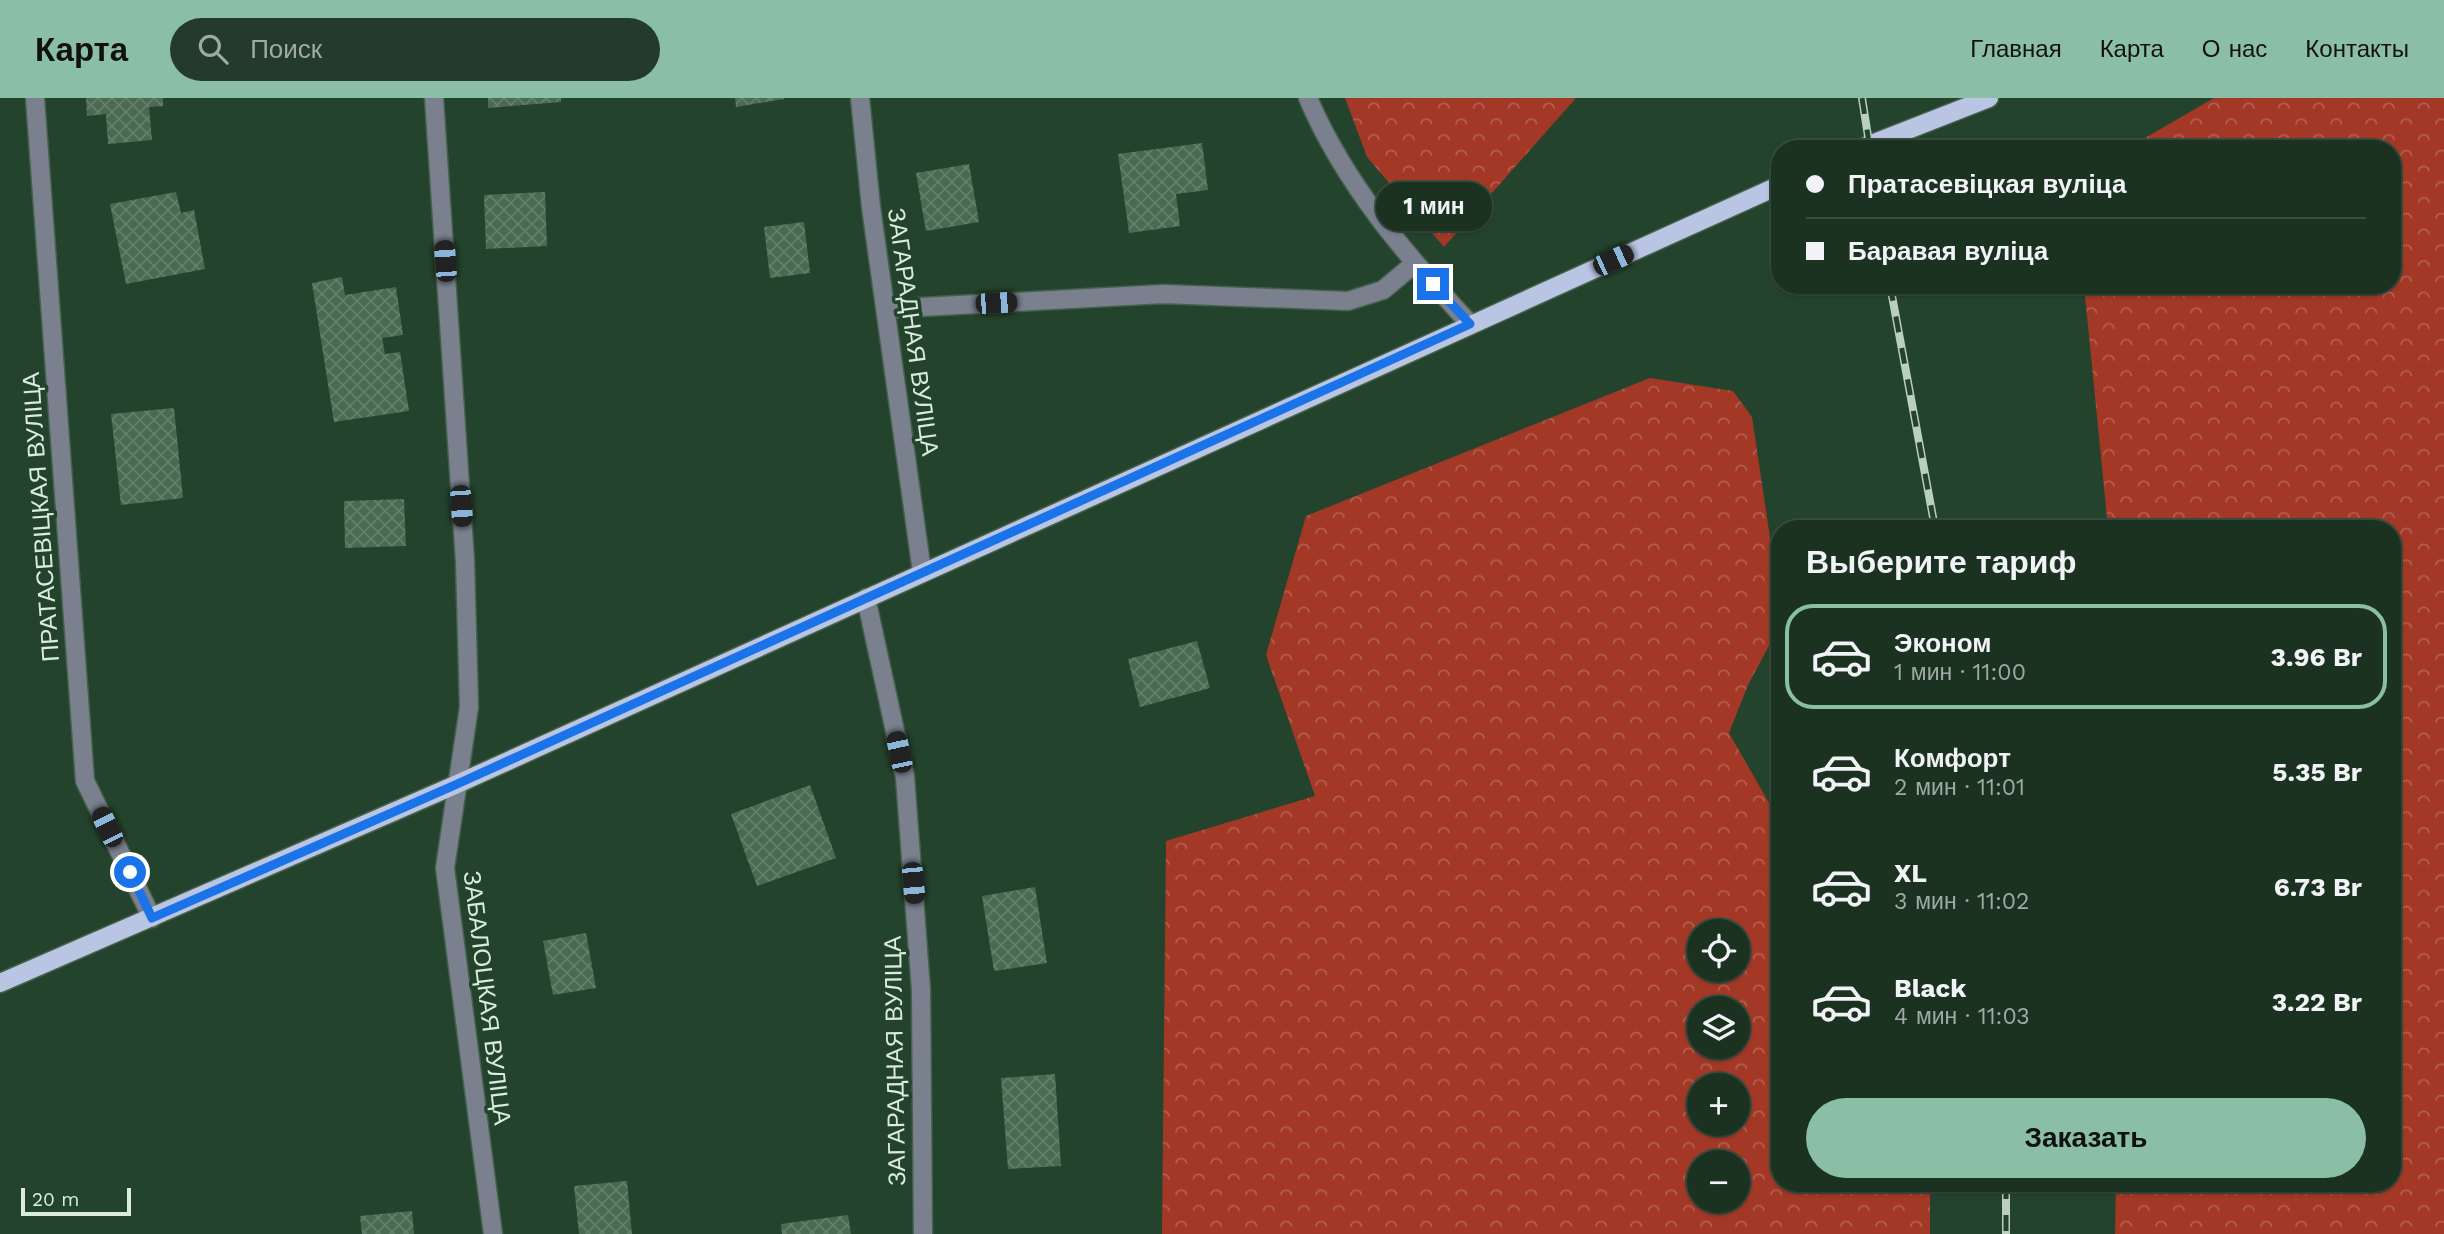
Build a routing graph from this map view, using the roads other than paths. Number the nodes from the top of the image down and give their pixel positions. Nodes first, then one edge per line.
1 (35, 98) edge
2 (434, 98) edge
3 (860, 98) edge
4 (1308, 98) edge
5 (1989, 98) edge
6 (1882, 140) edge
7 (1771, 189) edge
8 (1414, 264) junction
9 (885, 309) junction
10 (1470, 324) junction
11 (922, 572) junction
12 (866, 598) junction
13 (455, 785) junction
14 (152, 918) junction
15 (0, 982) edge
16 (493, 1234) edge
17 (923, 1234) edge

1 - 14 street, ПРАТАСЕВІЦКАЯ ВУЛІЦА
2 - 13 street, ЗАБАЛОЦКАЯ ВУЛІЦА
3 - 9 street, ЗАГАРАДНАЯ ВУЛІЦА
4 - 8 street
5 - 6 main road
7 - 10 main road
8 - 9 street
8 - 10 street
9 - 11 street, ЗАГАРАДНАЯ ВУЛІЦА
10 - 11 main road
11 - 12 main road
12 - 13 main road
12 - 17 street, ЗАГАРАДНАЯ ВУЛІЦА
13 - 14 main road
13 - 16 street, ЗАБАЛОЦКАЯ ВУЛІЦА
14 - 15 main road

